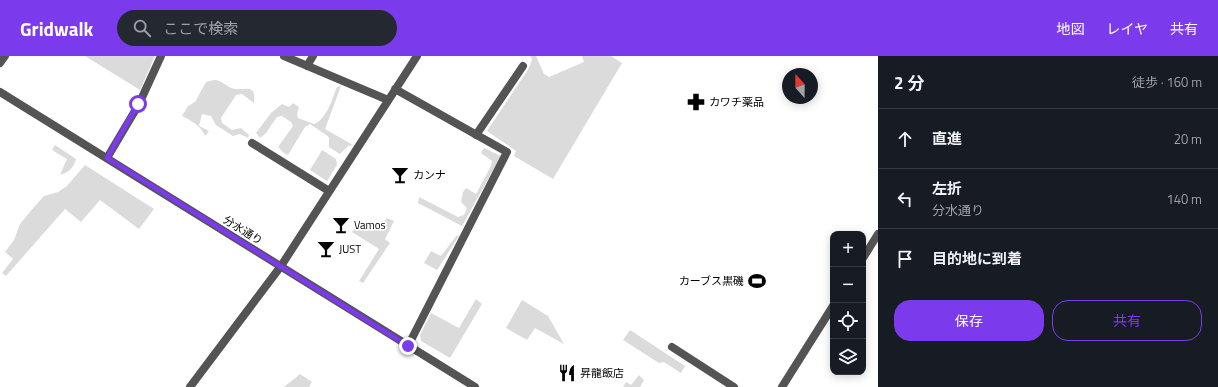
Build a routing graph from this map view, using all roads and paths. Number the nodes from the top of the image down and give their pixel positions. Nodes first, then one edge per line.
1 (5, 56) edge
2 (161, 56) edge
3 (284, 56) edge
4 (313, 56) edge
5 (417, 56) edge
6 (0, 63) edge
7 (307, 66) junction
8 (523, 66) dead end
9 (395, 90) junction
10 (0, 92) edge
11 (388, 100) junction
12 (476, 135) junction
13 (252, 143) dead end
14 (107, 158) junction
15 (329, 191) junction
16 (878, 234) edge
17 (866, 253) edge
18 (281, 266) junction
19 (830, 311) edge
20 (408, 346) junction
21 (672, 347) dead end
22 (190, 387) edge
23 (474, 387) edge
24 (734, 387) edge
25 (782, 387) edge

1 - 6 street
2 - 14 street
3 - 7 street
4 - 7 street
5 - 9 street
7 - 11 street
8 - 12 street
9 - 11 street
9 - 12 street
10 - 14 street, 分水通り
11 - 15 street
12 - 20 street
13 - 15 street
14 - 18 street, 分水通り
15 - 18 street
16 - 17 street
18 - 20 street, 分水通り
18 - 22 street
19 - 25 street
20 - 23 street, 分水通り
21 - 24 street

